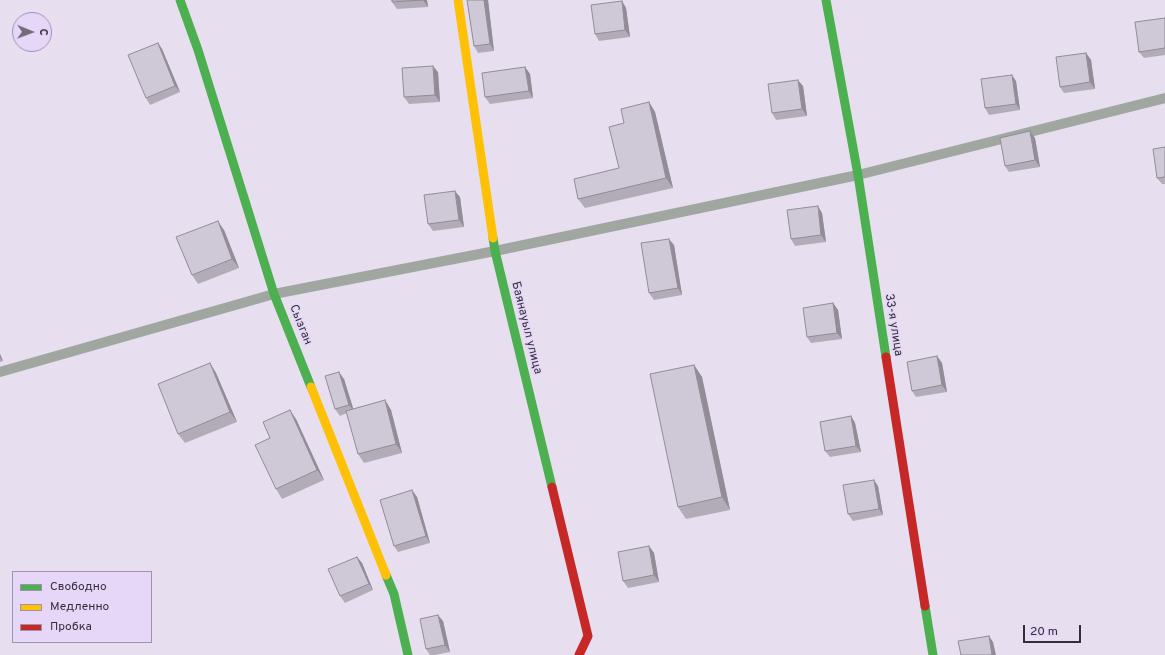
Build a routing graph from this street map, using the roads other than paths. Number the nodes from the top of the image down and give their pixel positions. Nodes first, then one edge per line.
1 (180, 0) edge
2 (458, 0) edge
3 (826, 0) edge
4 (1165, 98) edge
5 (858, 175) junction
6 (495, 251) junction
7 (274, 294) junction
8 (0, 372) edge
9 (408, 655) edge
10 (579, 655) edge
11 (932, 655) edge

1 - 7 street, Сызган
2 - 6 street, Баянауыл улица
3 - 5 street, 33-я улица
4 - 5 lane
5 - 6 lane
5 - 11 street, 33-я улица
6 - 7 lane
6 - 10 street, Баянауыл улица
7 - 8 lane
7 - 9 street, Сызган

